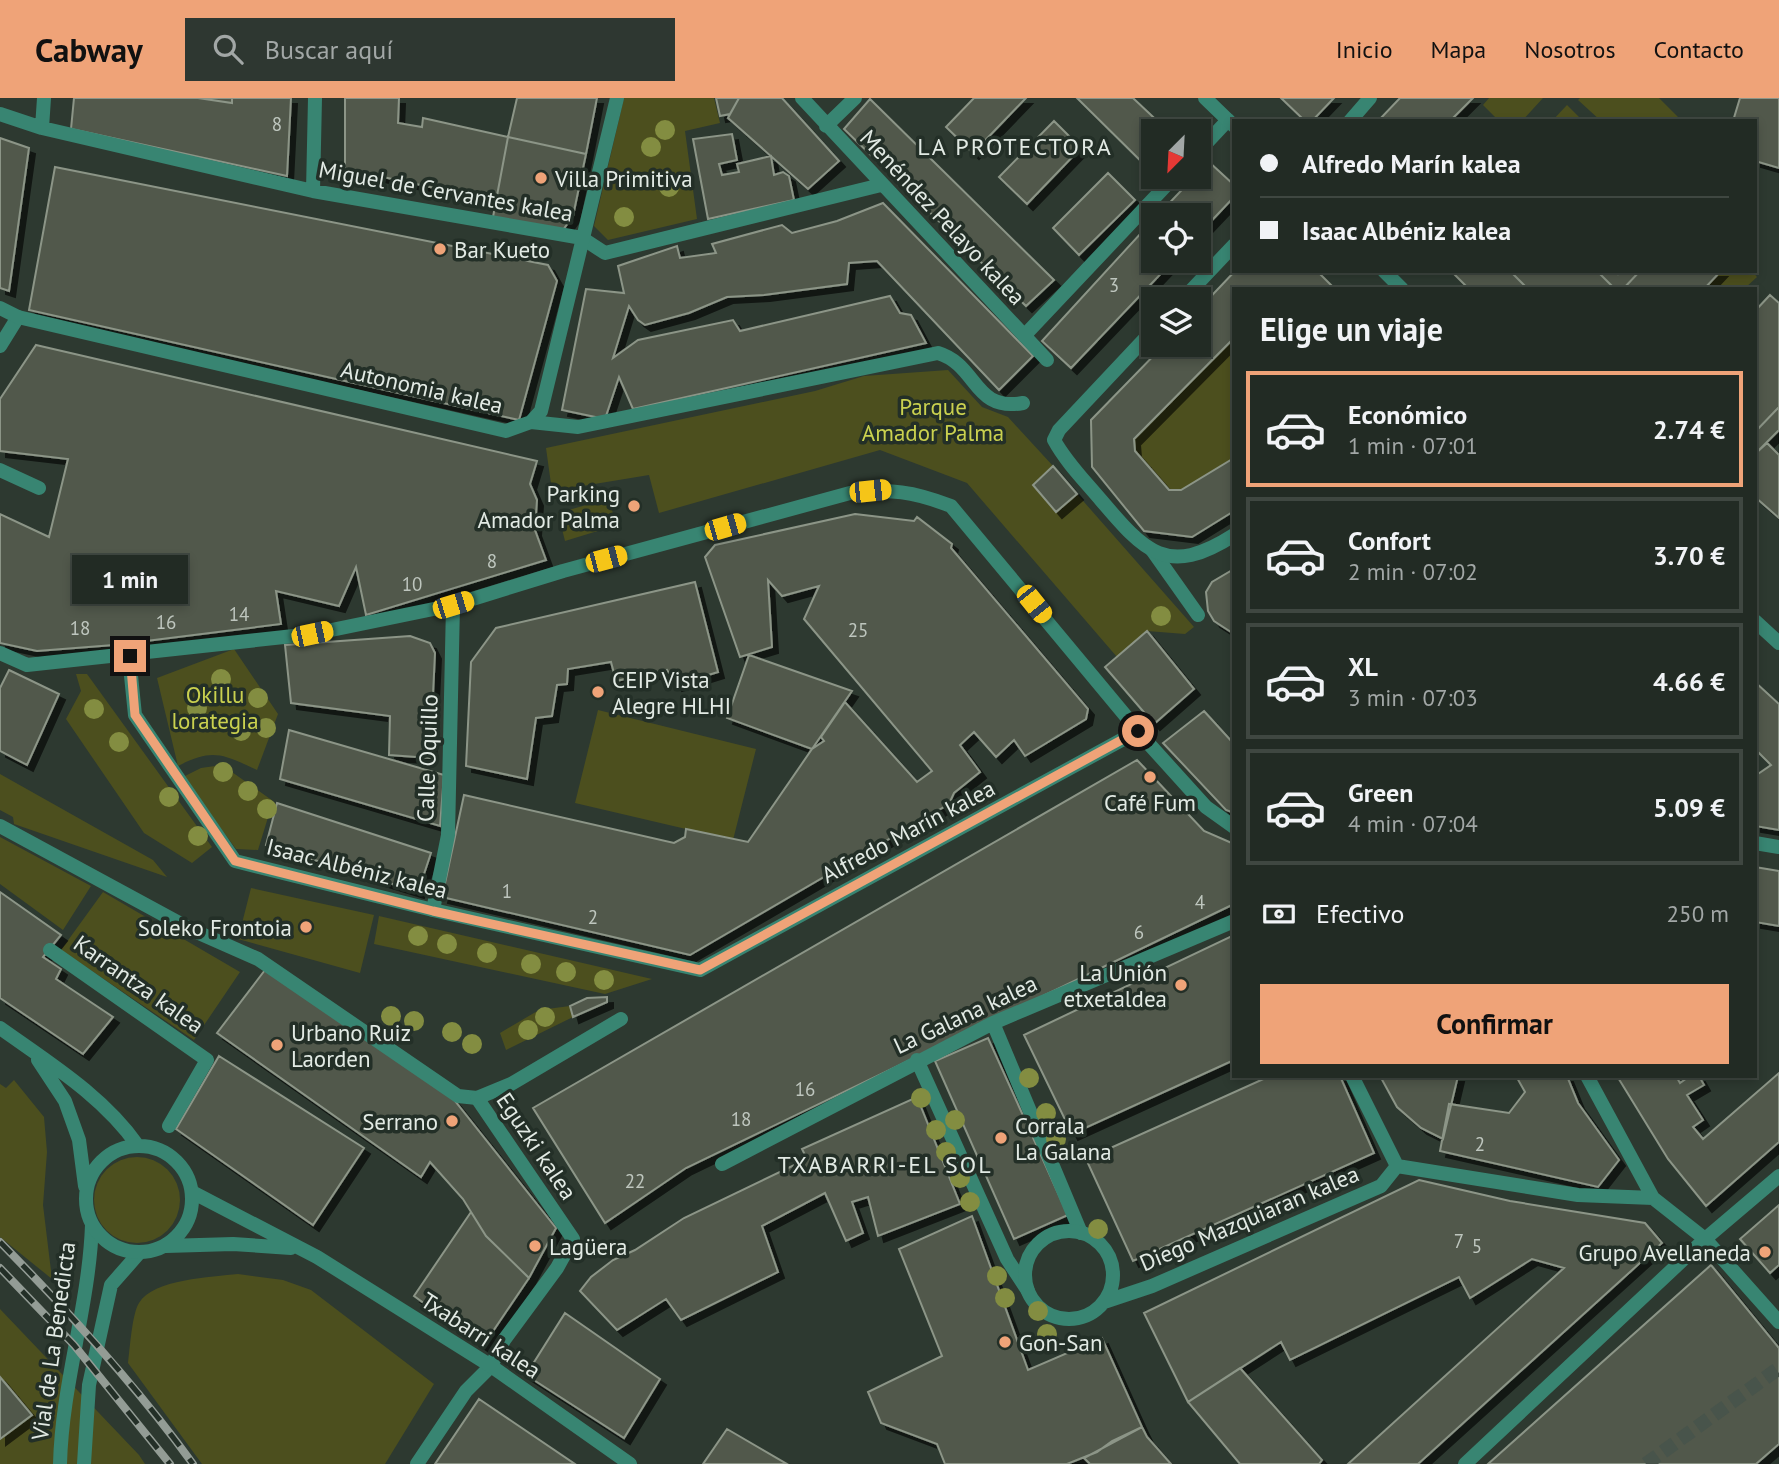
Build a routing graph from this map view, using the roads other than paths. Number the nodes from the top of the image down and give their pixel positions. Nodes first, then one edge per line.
1 (44, 98) edge
2 (315, 98) edge
3 (617, 98) edge
4 (802, 98) edge
5 (855, 98) edge
6 (1205, 98) edge
7 (1370, 98) edge
8 (0, 114) edge
9 (1352, 119) edge
10 (1231, 123) edge
11 (827, 126) junction
12 (42, 128) junction
13 (1211, 140) edge
14 (881, 185) junction
15 (1163, 189) edge
16 (313, 191) junction
17 (582, 238) junction
18 (1232, 247) edge
19 (1386, 273) edge
20 (1194, 287) edge
21 (1400, 287) edge
22 (0, 309) edge
23 (18, 317) junction
24 (1024, 337) junction
25 (1141, 343) edge
26 (0, 346) edge
27 (1047, 360) dead end
28 (1023, 403) dead end
29 (531, 422) junction
30 (0, 470) edge
31 (38, 488) dead end
32 (1232, 535) edge
33 (1152, 550) junction
34 (453, 605) junction
35 (1198, 615) dead end
36 (1757, 623) edge
37 (1779, 643) edge
38 (0, 653) edge
39 (130, 656) junction
40 (1138, 731) junction
41 (0, 826) edge
42 (1232, 826) edge
43 (1757, 843) edge
44 (1779, 847) edge
45 (433, 911) junction
46 (1232, 922) edge
47 (50, 950) dead end
48 (700, 970) joint
49 (621, 1019) dead end
50 (993, 1023) junction
51 (0, 1028) edge
52 (33, 1053) junction
53 (917, 1060) junction
54 (1353, 1078) edge
55 (1588, 1078) edge
56 (477, 1098) junction
57 (169, 1126) dead end
58 (138, 1146) junction
59 (722, 1164) dead end
60 (1397, 1166) junction
61 (1779, 1176) edge
62 (86, 1190) junction
63 (192, 1192) junction
64 (1653, 1198) junction
65 (92, 1225) junction
66 (1081, 1233) junction
67 (1705, 1239) junction
68 (166, 1246) junction
69 (303, 1249) junction
70 (140, 1252) junction
71 (1028, 1291) junction
72 (1104, 1302) junction
73 (1779, 1322) edge
74 (491, 1366) junction
75 (60, 1464) edge
76 (84, 1464) edge
77 (417, 1464) edge
78 (630, 1464) edge
79 (1465, 1464) edge

1 - 12 street
2 - 16 street
3 - 17 street
4 - 11 street, Menéndez Pelayo kalea
5 - 11 street
6 - 10 street
7 - 9 street
8 - 12 street, Miguel de Cervantes kalea
10 - 13 street
11 - 14 street, Menéndez Pelayo kalea
12 - 16 street, Miguel de Cervantes kalea
14 - 17 street, Miguel de Cervantes kalea
14 - 24 street, Menéndez Pelayo kalea
15 - 24 street
16 - 17 street, Miguel de Cervantes kalea
17 - 29 street
18 - 20 street
19 - 21 street
22 - 23 street, Autonomia kalea
23 - 26 street
23 - 29 street, Autonomia kalea
24 - 27 street, Menéndez Pelayo kalea
25 - 33 street
28 - 29 street, Autonomia kalea
30 - 31 street
32 - 33 street
33 - 35 street
34 - 39 street
34 - 40 street
34 - 45 street, Calle Oquillo
36 - 37 street
38 - 39 street
39 - 45 street, Isaac Albéniz kalea
40 - 42 street
40 - 48 street, Alfredo Marín kalea
41 - 56 street, Eguzki kalea
43 - 44 street
45 - 48 street, Isaac Albéniz kalea
46 - 50 street, La Galana kalea
47 - 57 street, Karrantza kalea
49 - 56 street
50 - 53 street, La Galana kalea
50 - 66 street
51 - 52 street
52 - 58 street
52 - 62 street
53 - 59 street, La Galana kalea
53 - 71 street
54 - 60 street
55 - 64 street
56 - 74 street, Eguzki kalea
58 - 62 street
58 - 63 street
60 - 64 street
60 - 72 street, Diego Mazquiaran kalea
61 - 67 street
62 - 65 street
63 - 68 street
63 - 69 street, Txabarri kalea
64 - 67 street
65 - 70 street
65 - 75 street, Vial de La Benedicta
66 - 71 street
66 - 72 street
67 - 73 street
67 - 79 street
68 - 69 street
68 - 70 street
69 - 74 street, Txabarri kalea
70 - 76 street, Vial de La Benedicta
71 - 72 street
74 - 77 street
74 - 78 street, Txabarri kalea

